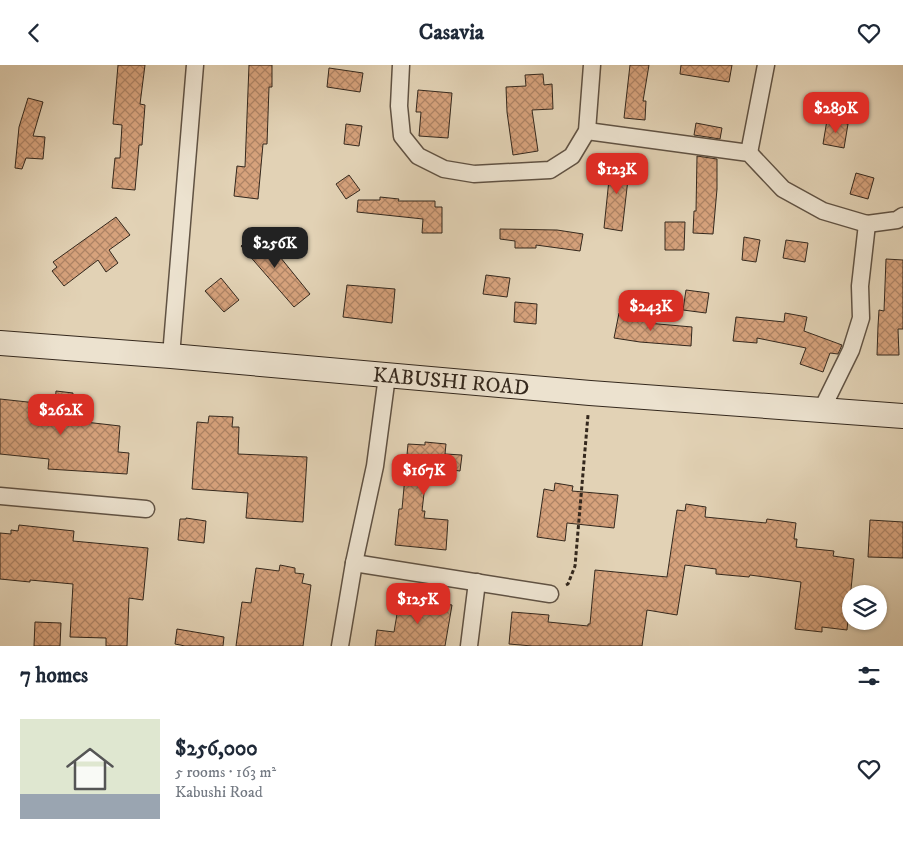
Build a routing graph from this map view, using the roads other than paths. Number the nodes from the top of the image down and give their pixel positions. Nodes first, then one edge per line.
1 (195, 65) edge
2 (401, 65) edge
3 (592, 65) edge
4 (766, 65) edge
5 (587, 131) junction
6 (748, 153) junction
7 (903, 216) edge
8 (866, 224) junction
9 (0, 343) edge
10 (171, 356) junction
11 (387, 376) junction
12 (822, 409) junction
13 (903, 416) edge
14 (0, 496) edge
15 (146, 509) dead end
16 (354, 563) junction
17 (477, 582) junction
18 (550, 594) road end
19 (340, 646) edge
20 (469, 646) edge

1 - 10 street
2 - 5 street
3 - 5 street
4 - 6 street
5 - 6 street
6 - 8 street
7 - 8 street
8 - 12 street
9 - 10 main road, KABUSHI ROAD
10 - 11 main road, KABUSHI ROAD
11 - 12 main road, KABUSHI ROAD
11 - 16 street
12 - 13 main road, KABUSHI ROAD
14 - 15 street
16 - 17 street
16 - 19 street
17 - 18 street
17 - 20 street

